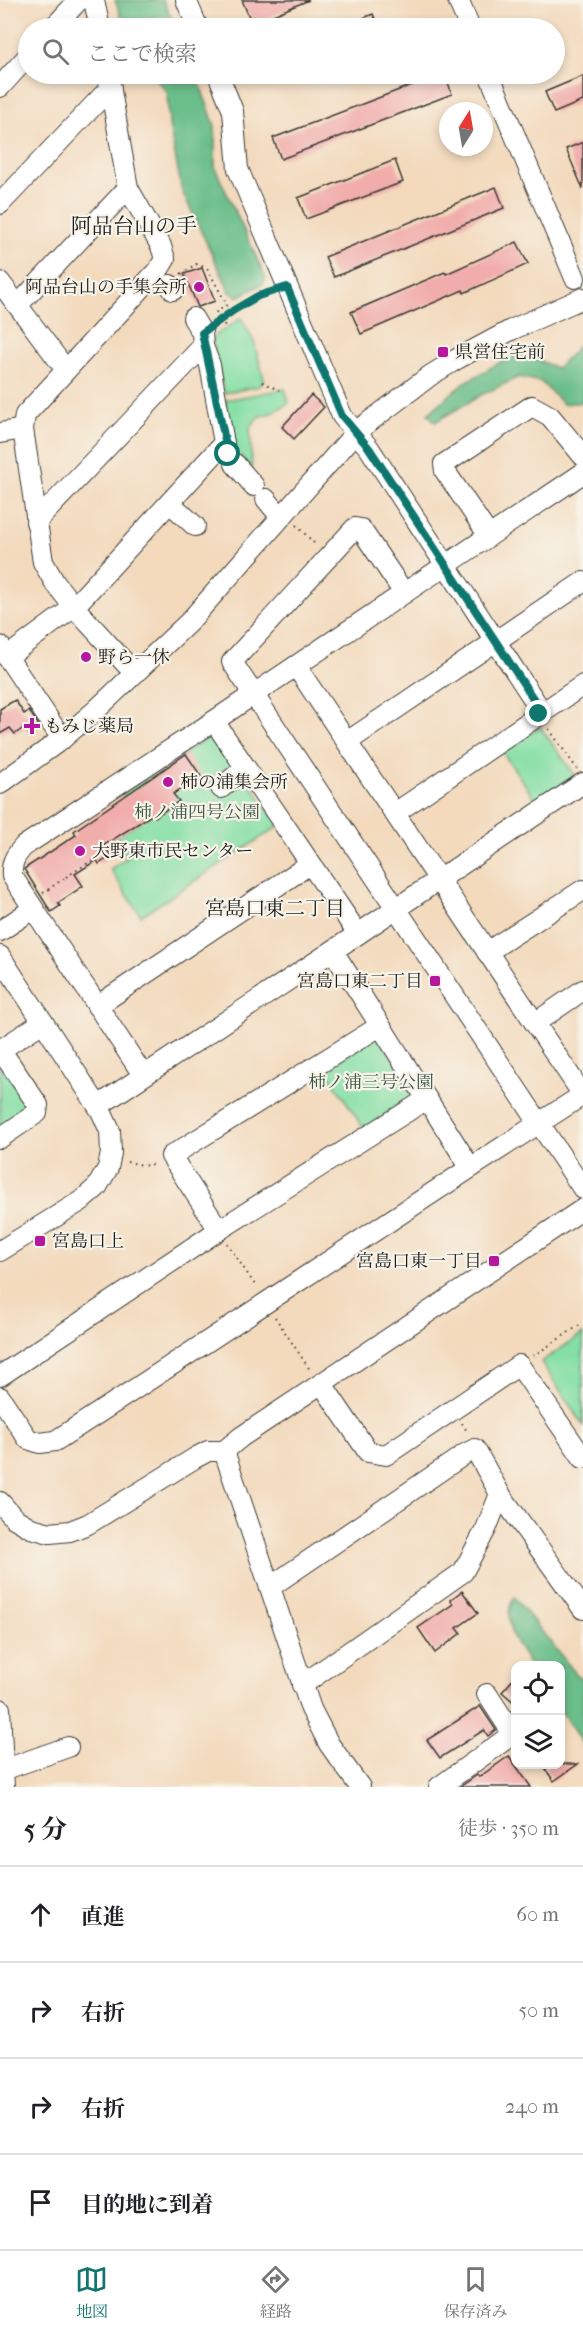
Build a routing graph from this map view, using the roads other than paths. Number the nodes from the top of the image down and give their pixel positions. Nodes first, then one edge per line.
1 (79, 0) edge
2 (91, 0) edge
3 (186, 0) edge
4 (458, 0) edge
5 (62, 18) edge
6 (98, 18) edge
7 (194, 18) edge
8 (466, 18) edge
9 (18, 67) edge
10 (105, 84) edge
11 (110, 84) edge
12 (222, 84) edge
13 (493, 84) edge
14 (0, 87) edge
15 (128, 188) junction
16 (0, 204) edge
17 (575, 278) dead end
18 (0, 282) edge
19 (583, 298) edge
20 (18, 305) junction
21 (66, 370) junction
22 (22, 429) junction
23 (357, 431) junction
24 (0, 433) edge
25 (229, 454) junction
26 (583, 456) edge
27 (583, 473) edge
28 (170, 503) junction
29 (287, 519) junction
30 (36, 522) junction
31 (195, 526) dead end
32 (489, 536) junction
33 (446, 565) junction
34 (583, 582) edge
35 (404, 593) junction
36 (74, 607) junction
37 (495, 642) junction
38 (3, 652) edge
39 (127, 665) dead end
40 (296, 666) junction
41 (583, 686) edge
42 (254, 694) junction
43 (541, 713) junction
44 (214, 721) junction
45 (62, 739) junction
46 (347, 742) junction
47 (580, 776) edge
48 (0, 784) edge
49 (395, 813) junction
50 (310, 864) junction
51 (440, 880) junction
52 (583, 890) edge
53 (38, 901) junction
54 (397, 909) junction
55 (0, 930) edge
56 (358, 934) junction
57 (333, 951) junction
58 (487, 952) junction
59 (0, 956) edge
60 (583, 990) edge
61 (97, 1006) junction
62 (42, 1022) junction
63 (535, 1023) junction
64 (380, 1026) junction
65 (3, 1056) edge
66 (143, 1075) junction
67 (583, 1095) edge
68 (427, 1099) junction
69 (98, 1106) junction
70 (539, 1123) junction
71 (0, 1138) edge
72 (470, 1167) junction
73 (583, 1189) edge
74 (583, 1209) edge
75 (219, 1230) junction
76 (0, 1251) edge
77 (0, 1376) edge
78 (318, 1380) junction
79 (0, 1397) edge
80 (224, 1451) junction
81 (583, 1458) edge
82 (500, 1494) junction
83 (0, 1502) edge
84 (270, 1587) junction
85 (583, 1609) edge
86 (302, 1685) junction
87 (487, 1694) dead end
88 (0, 1709) edge
89 (68, 1747) dead end
90 (3, 1778) edge
91 (360, 1787) edge
92 (439, 1787) edge

1 - 5 street
2 - 6 street
3 - 7 street
4 - 8 street
9 - 14 street
10 - 16 street
11 - 15 street
12 - 23 street
13 - 17 street
15 - 20 street
15 - 21 street
18 - 20 street
19 - 23 street
20 - 21 street
21 - 22 street
22 - 24 street
22 - 30 street
23 - 29 street
23 - 33 street
25 - 28 street
25 - 29 street
25 - 30 street
26 - 32 street
27 - 32 street
28 - 31 street
28 - 36 street
29 - 45 street
30 - 36 street
32 - 33 street
33 - 35 street
33 - 37 street
34 - 37 street
35 - 40 street
35 - 42 street
36 - 38 street
36 - 39 street
37 - 43 street
37 - 46 street
38 - 45 street
40 - 42 street
40 - 46 street
41 - 43 street
42 - 44 street
42 - 54 street
43 - 49 street
44 - 50 street
44 - 53 street
45 - 48 street
46 - 49 street
47 - 51 street
49 - 51 street
50 - 56 street
50 - 61 street
51 - 54 street
51 - 58 street
52 - 58 street
53 - 55 street
53 - 61 street
54 - 56 street
54 - 70 street
56 - 57 street
57 - 64 street
57 - 66 street
58 - 63 street
59 - 62 street
60 - 63 street
61 - 66 street
62 - 65 street
62 - 69 street
63 - 67 street
64 - 68 street
64 - 75 street
65 - 71 street
66 - 69 street
67 - 70 street
68 - 72 street
68 - 75 street
69 - 76 street
70 - 72 street
70 - 73 street
72 - 79 street
74 - 78 street
75 - 77 street
78 - 80 street
78 - 81 street
80 - 83 street
80 - 84 street
82 - 84 street
82 - 85 street
82 - 86 street
84 - 86 street
86 - 91 street
87 - 92 street
88 - 90 street
89 - 90 street

